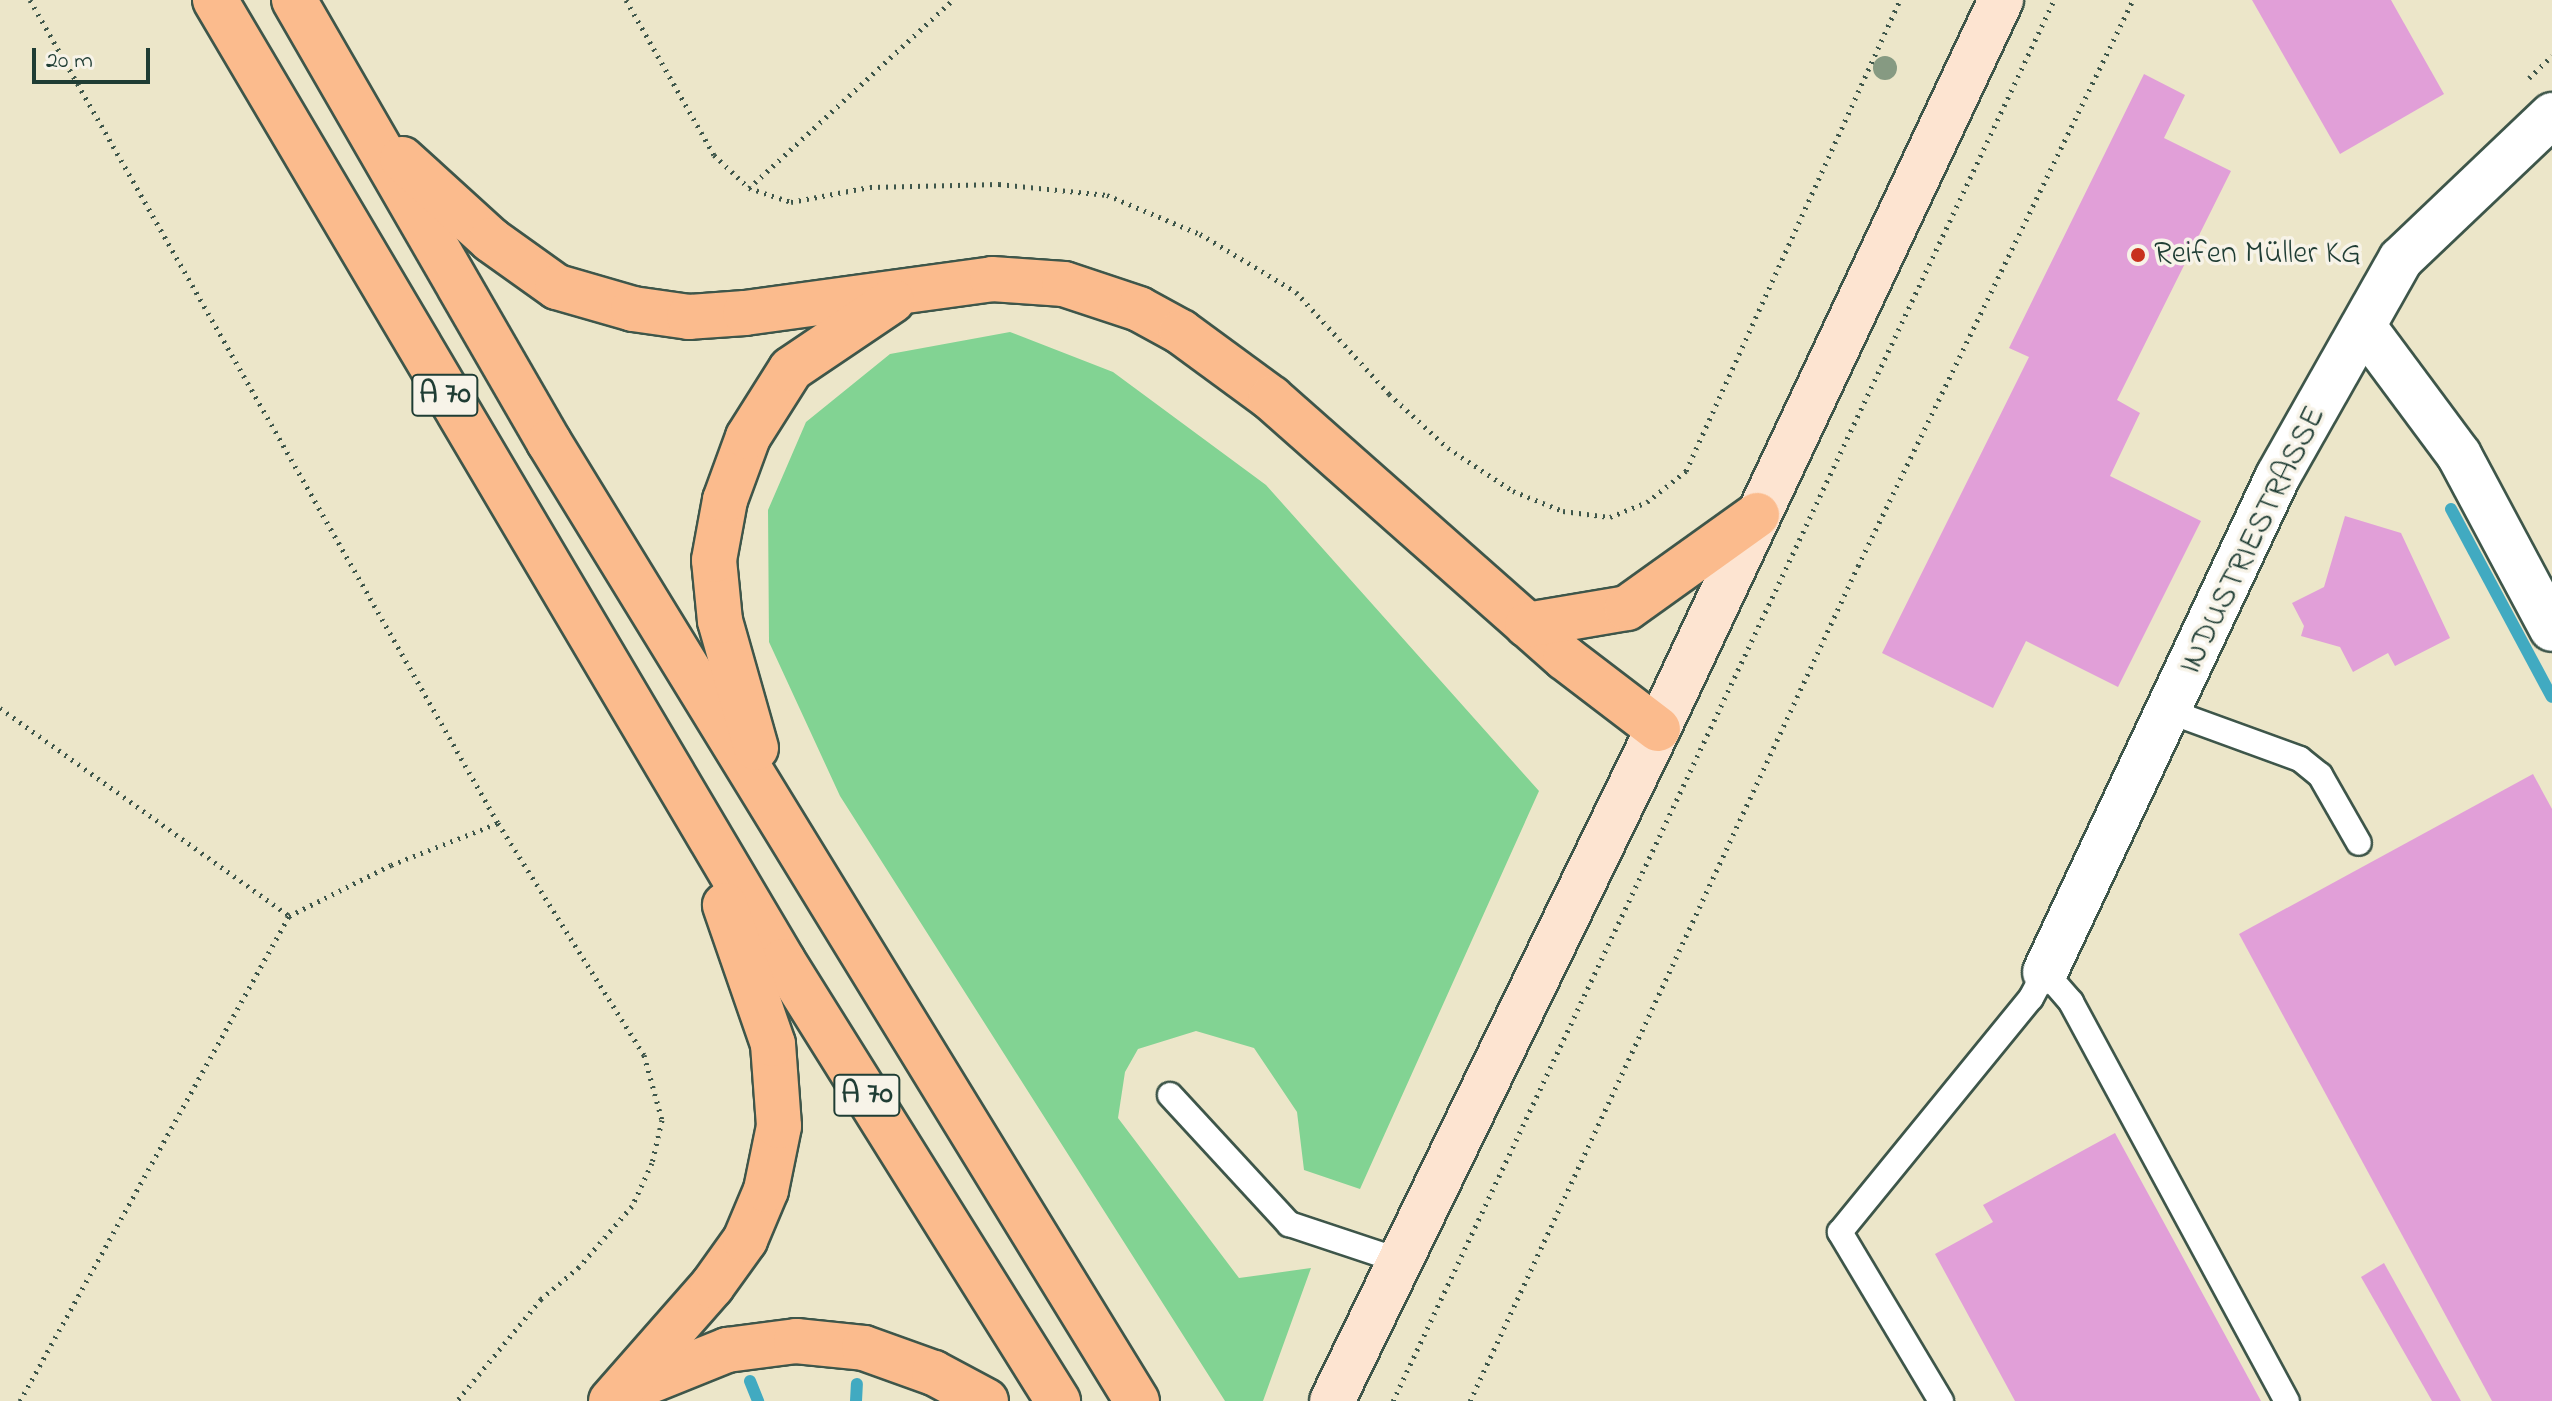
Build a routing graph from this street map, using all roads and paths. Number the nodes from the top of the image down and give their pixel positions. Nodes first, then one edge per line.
1 (30, 0) edge
2 (215, 0) edge
3 (294, 0) edge
4 (626, 0) edge
5 (953, 0) edge
6 (1900, 0) edge
7 (2001, 0) edge
8 (2054, 0) edge
9 (2133, 0) edge
10 (356, 111) junction
11 (2552, 115) edge
12 (749, 188) junction
13 (922, 287) junction
14 (2364, 327) junction
15 (1757, 515) junction
16 (1527, 625) junction
17 (2552, 629) edge
18 (0, 708) edge
19 (2171, 712) junction
20 (1658, 729) junction
21 (679, 787) junction
22 (778, 814) junction
23 (498, 823) junction
24 (2359, 843) dead end
25 (289, 916) junction
26 (2045, 972) junction
27 (1170, 1095) dead end
28 (1400, 1261) junction
29 (616, 1397) edge
30 (20, 1401) edge
31 (457, 1401) edge
32 (986, 1401) edge
33 (1058, 1401) edge
34 (1137, 1401) edge
35 (1332, 1401) edge
36 (1393, 1401) edge
37 (1470, 1401) edge
38 (1941, 1401) edge
39 (2287, 1401) edge

1 - 23 path
2 - 21 highway, A 70
3 - 10 highway, A 70
4 - 12 path
5 - 12 path
6 - 12 path
7 - 15 main road
8 - 36 path
9 - 37 path
10 - 13 highway
10 - 22 highway, A 70
11 - 14 street, INDUSTRIESTRASSE
13 - 16 highway
13 - 22 highway
14 - 17 street
14 - 19 street, INDUSTRIESTRASSE
15 - 16 highway
15 - 20 main road
16 - 20 highway
18 - 25 path
19 - 24 lane
19 - 26 street, INDUSTRIESTRASSE
20 - 28 main road
21 - 29 highway
21 - 33 highway, A 70
22 - 34 highway, A 70
23 - 25 path
23 - 31 path
25 - 30 path
26 - 38 lane
26 - 39 lane
27 - 28 lane
28 - 35 main road
29 - 32 highway

